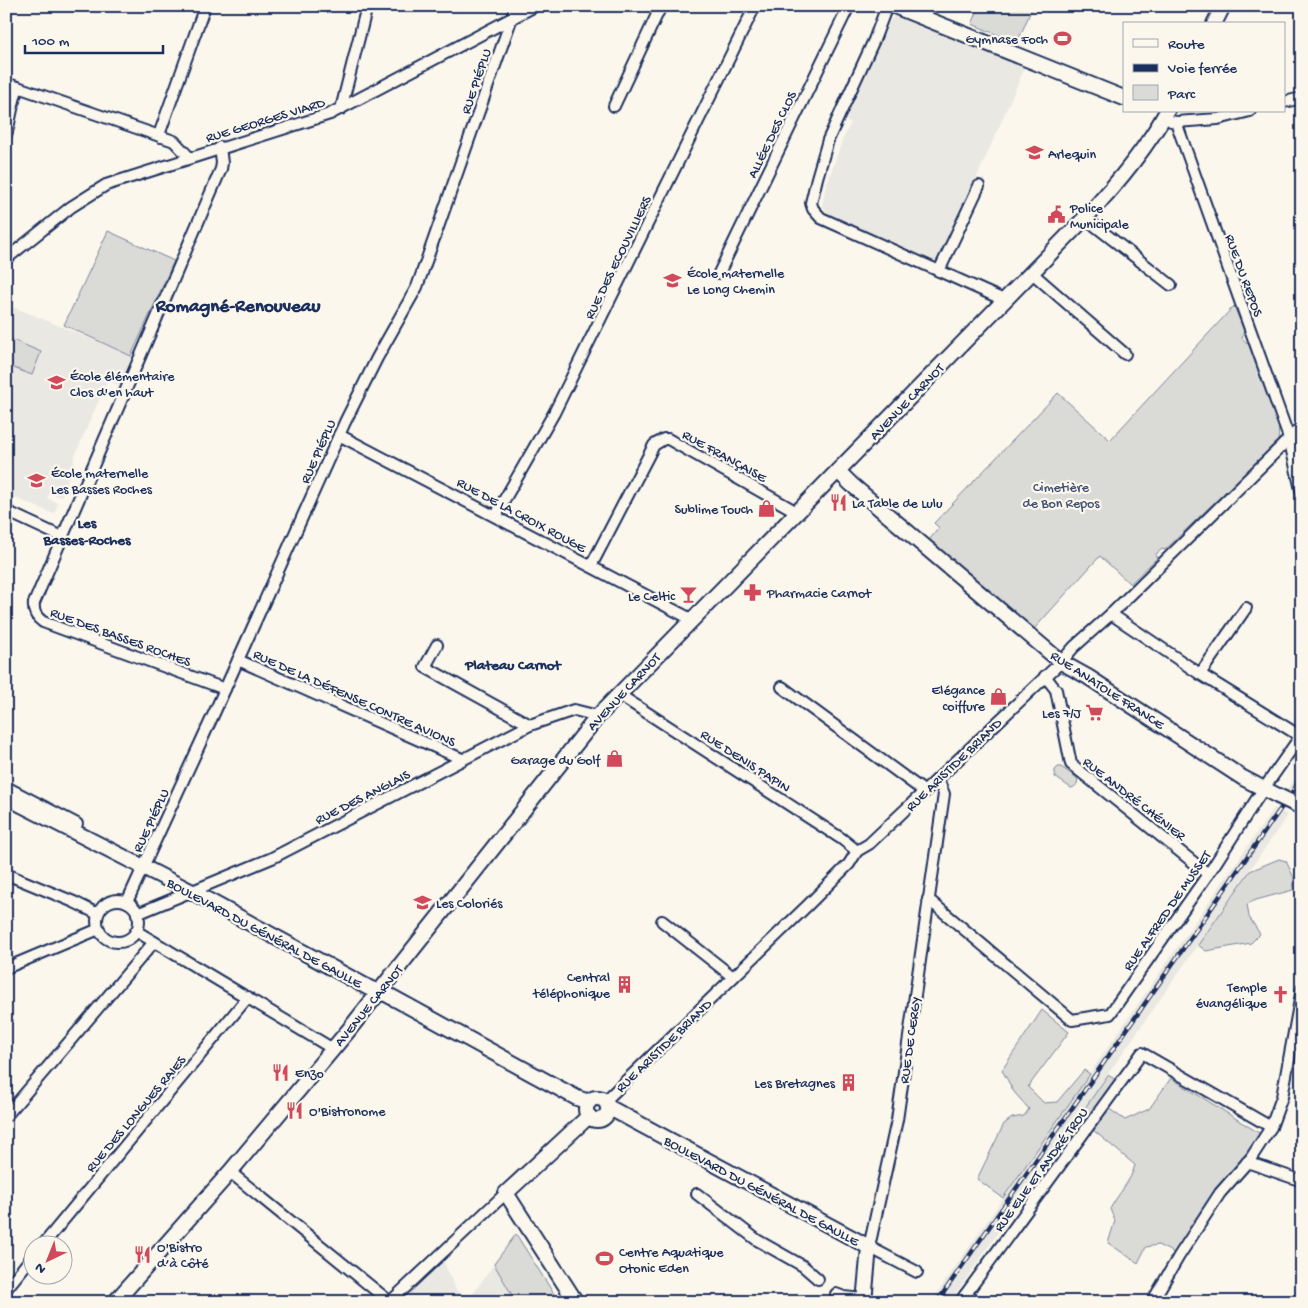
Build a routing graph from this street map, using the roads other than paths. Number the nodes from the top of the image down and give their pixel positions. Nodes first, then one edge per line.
1 (205, 6) edge
2 (367, 6) edge
3 (535, 6) edge
4 (661, 6) edge
5 (754, 6) edge
6 (849, 6) edge
7 (887, 6) edge
8 (894, 6) edge
9 (1224, 6) edge
10 (514, 11) edge
11 (1215, 22) edge
12 (6, 83) edge
13 (18, 87) junction
14 (1123, 98) edge
15 (1302, 98) edge
16 (1286, 102) edge
17 (614, 106) dead end
18 (341, 109) junction
19 (10, 111) edge
20 (1246, 112) edge
21 (1164, 116) edge
22 (6, 136) edge
23 (161, 137) junction
24 (220, 148) junction
25 (189, 157) junction
26 (979, 186) dead end
27 (1085, 218) junction
28 (6, 259) edge
29 (940, 270) junction
30 (1031, 272) junction
31 (719, 273) dead end
32 (1171, 284) dead end
33 (1004, 300) junction
34 (1125, 354) dead end
35 (1302, 426) edge
36 (339, 435) junction
37 (1289, 438) junction
38 (838, 470) junction
39 (1302, 494) edge
40 (6, 511) edge
41 (797, 512) junction
42 (497, 517) junction
43 (62, 537) junction
44 (591, 566) junction
45 (1246, 608) dead end
46 (1111, 614) junction
47 (691, 619) junction
48 (437, 645) dead end
49 (238, 660) junction
50 (1061, 662) junction
51 (1200, 674) junction
52 (1045, 676) junction
53 (782, 687) dead end
54 (225, 689) junction
55 (618, 694) junction
56 (598, 716) junction
57 (530, 725) junction
58 (1301, 735) edge
59 (462, 759) junction
60 (938, 779) junction
61 (6, 787) edge
62 (1263, 789) junction
63 (925, 792) junction
64 (6, 797) edge
65 (1299, 807) edge
66 (73, 832) junction
67 (857, 851) junction
68 (143, 867) junction
69 (6, 874) edge
70 (1208, 874) junction
71 (191, 891) junction
72 (928, 899) junction
73 (127, 902) junction
74 (98, 914) junction
75 (137, 914) junction
76 (662, 921) dead end
77 (99, 929) junction
78 (136, 931) junction
79 (154, 942) junction
80 (6, 968) edge
81 (733, 977) junction
82 (1302, 988) edge
83 (379, 992) junction
84 (248, 998) junction
85 (333, 1049) junction
86 (606, 1104) junction
87 (589, 1109) junction
88 (6, 1116) edge
89 (1271, 1127) junction
90 (1247, 1162) junction
91 (230, 1172) junction
92 (1302, 1181) edge
93 (506, 1193) junction
94 (697, 1194) dead end
95 (50, 1236) edge
96 (868, 1247) junction
97 (22, 1269) edge
98 (917, 1272) dead end
99 (818, 1279) dead end
100 (6, 1289) edge
101 (836, 1294) dead end
102 (963, 1298) edge
103 (864, 1300) edge
104 (115, 1302) edge
105 (390, 1302) edge
106 (576, 1302) edge
107 (978, 1302) edge
108 (1152, 1302) edge

1 - 23 street
2 - 18 street
3 - 10 street, RUE GEORGES VIARD
4 - 17 street
5 - 42 street, RUE DES ECOUVILLIERS
6 - 31 street, ALLÉE DES CLOS
7 - 29 street
8 - 14 street
9 - 11 street
10 - 18 street, RUE GEORGES VIARD
10 - 36 street, RUE PIÉPLU
12 - 13 street
13 - 19 street
13 - 23 street
15 - 16 street
18 - 24 street, RUE GEORGES VIARD
19 - 22 street
20 - 21 street
21 - 27 street, AVENUE CARNOT
21 - 37 street, RUE DU REPOS
23 - 25 street
24 - 25 street, RUE GEORGES VIARD
24 - 43 street, RUE DES BASSES ROCHES
25 - 28 street, RUE GEORGES VIARD
26 - 29 street
27 - 30 street, AVENUE CARNOT
27 - 32 street
29 - 33 street
30 - 33 street, AVENUE CARNOT
30 - 34 street
33 - 38 street, AVENUE CARNOT
35 - 37 street, RUE ARISTIDE BRIAND
36 - 42 street, RUE DE LA CROIX ROUGE
36 - 49 street, RUE PIÉPLU
37 - 39 street, RUE DU REPOS
37 - 46 street, RUE ARISTIDE BRIAND
38 - 41 street, AVENUE CARNOT
38 - 50 street, RUE ANATOLE FRANCE
40 - 43 street
41 - 44 street, RUE FRANÇAISE
41 - 47 street, AVENUE CARNOT
42 - 44 street, RUE DE LA CROIX ROUGE
43 - 54 street, RUE DES BASSES ROCHES
44 - 47 street, RUE DE LA CROIX ROUGE
45 - 51 street
46 - 50 street, RUE ARISTIDE BRIAND
46 - 51 street
47 - 55 street, AVENUE CARNOT
48 - 57 street
49 - 54 street, RUE PIÉPLU
49 - 59 street, RUE DE LA DÉFENSE CONTRE AVIONS
50 - 52 street, RUE ARISTIDE BRIAND
50 - 62 street, RUE ANATOLE FRANCE
51 - 58 street
52 - 60 street, RUE ARISTIDE BRIAND
52 - 70 street, RUE ANDRÉ CHÉNIER
53 - 63 street
54 - 68 street, RUE PIÉPLU
55 - 56 street, AVENUE CARNOT
55 - 67 street, RUE DENIS PAPIN
56 - 57 street, RUE DES ANGLAIS
56 - 83 street, AVENUE CARNOT
57 - 59 street, RUE DES ANGLAIS
58 - 62 street, RUE ALFRED DE MUSSET
59 - 71 street, RUE DES ANGLAIS
60 - 63 street, RUE ARISTIDE BRIAND
60 - 72 street, RUE DE CERGY
61 - 66 street, BOULEVARD DU GÉNÉRAL DE GAULLE
62 - 65 street, RUE ANATOLE FRANCE, bridge
62 - 70 street, RUE ALFRED DE MUSSET
63 - 67 street, RUE ARISTIDE BRIAND
64 - 66 street, BOULEVARD DU GÉNÉRAL DE GAULLE
66 - 68 street, BOULEVARD DU GÉNÉRAL DE GAULLE
67 - 81 street, RUE ARISTIDE BRIAND
68 - 71 street, BOULEVARD DU GÉNÉRAL DE GAULLE
68 - 73 street, RUE PIÉPLU
69 - 74 street
70 - 72 street, RUE ALFRED DE MUSSET
71 - 75 street, RUE DES ANGLAIS
71 - 83 street, BOULEVARD DU GÉNÉRAL DE GAULLE
72 - 96 street, RUE DE CERGY
73 - 74 street
73 - 75 street
74 - 77 street
75 - 78 street
76 - 81 street
77 - 78 street
77 - 80 street
78 - 79 street
79 - 84 street
79 - 88 street
81 - 86 street, RUE ARISTIDE BRIAND
82 - 89 street
83 - 85 street, AVENUE CARNOT
83 - 87 street, BOULEVARD DU GÉNÉRAL DE GAULLE
84 - 85 street
84 - 95 street, RUE DES LONGUES RAIES
85 - 91 street, AVENUE CARNOT
86 - 87 street
86 - 87 street
86 - 96 street, BOULEVARD DU GÉNÉRAL DE GAULLE
87 - 93 street
89 - 90 street
89 - 102 street, RUE ELIE ET ANDRÉ TROU
90 - 92 street
90 - 108 street
91 - 104 street, AVENUE CARNOT
91 - 105 street
93 - 105 street
93 - 106 street
94 - 99 street
96 - 98 street, BOULEVARD DU GÉNÉRAL DE GAULLE
96 - 103 street, RUE DE CERGY
97 - 100 street
101 - 103 street
102 - 107 street

